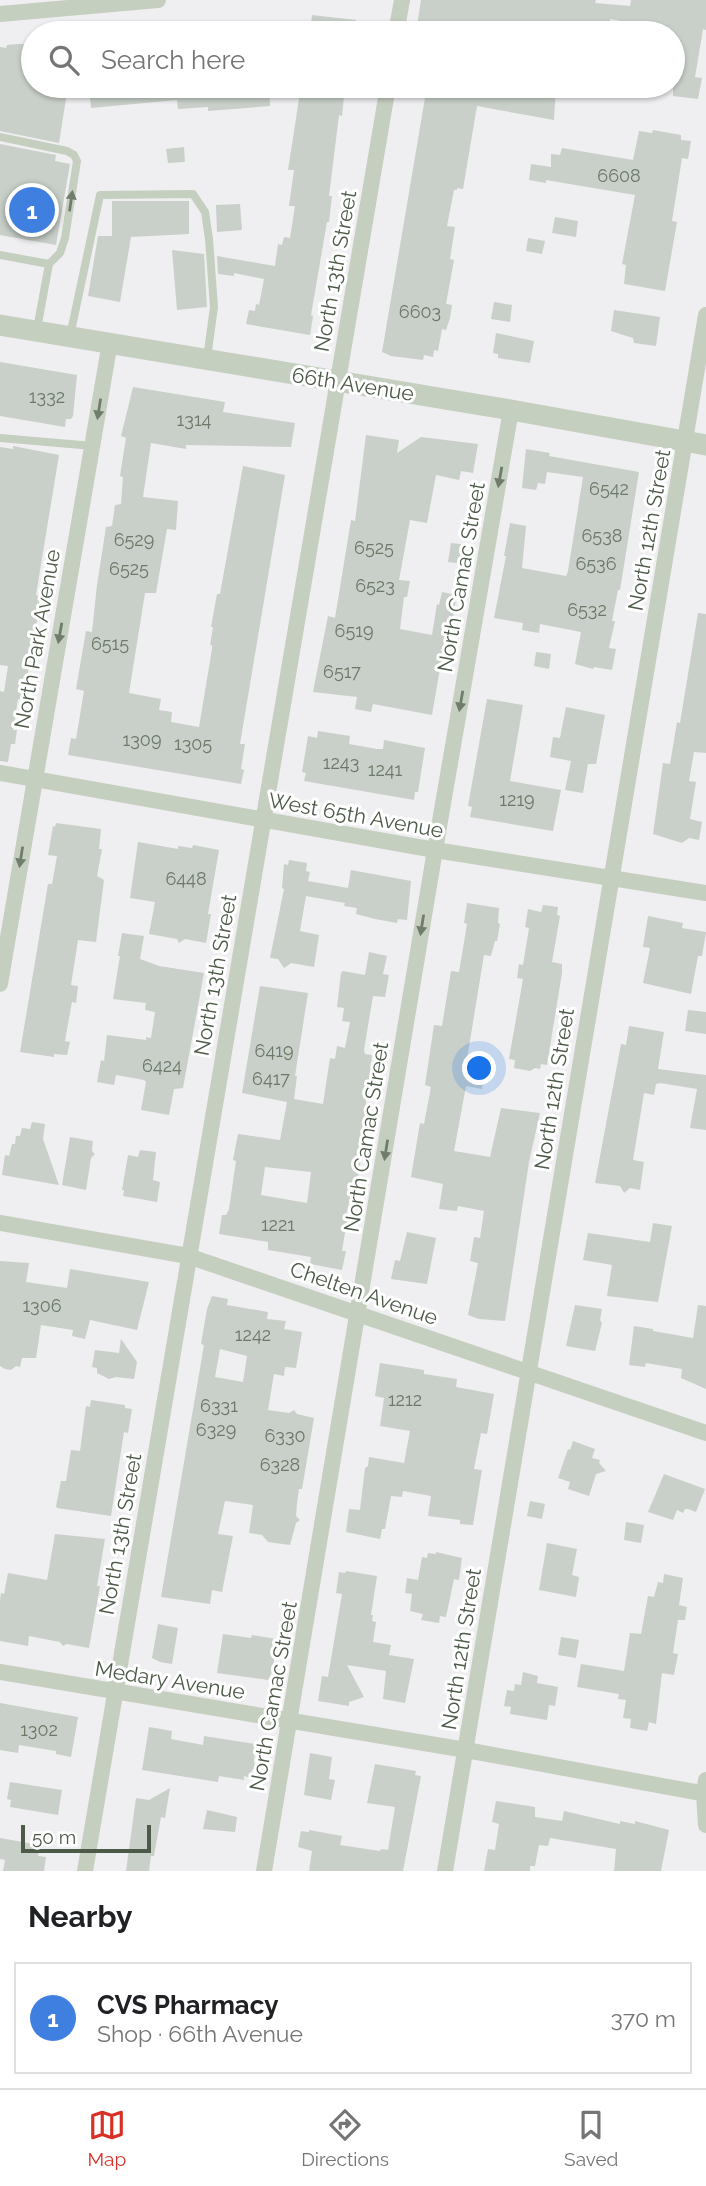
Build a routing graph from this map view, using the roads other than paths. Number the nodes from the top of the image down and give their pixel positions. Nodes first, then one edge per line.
1 (158, 0) edge
2 (402, 0) edge
3 (2, 9) edge
4 (399, 21) edge
5 (386, 98) edge
6 (0, 137) edge
7 (0, 256) edge
8 (49, 264) junction
9 (706, 315) edge
10 (0, 325) edge
11 (37, 331) junction
12 (70, 336) junction
13 (110, 342) junction
14 (207, 359) junction
15 (337, 382) junction
16 (511, 410) junction
17 (0, 438) edge
18 (696, 443) edge
19 (93, 446) junction
20 (0, 773) edge
21 (34, 778) junction
22 (263, 820) junction
23 (435, 850) junction
24 (611, 878) junction
25 (706, 893) edge
26 (0, 984) edge
27 (0, 1223) edge
28 (188, 1256) junction
29 (359, 1314) junction
30 (528, 1371) junction
31 (706, 1433) edge
32 (0, 1672) edge
33 (115, 1692) junction
34 (290, 1721) junction
35 (466, 1750) junction
36 (705, 1789) edge
37 (706, 1825) edge
38 (85, 1871) edge
39 (264, 1871) edge
40 (445, 1871) edge

1 - 3 street
2 - 4 street
5 - 15 street, North 13th Street
8 -> 6 lane
7 - 8 lane
8 - 11 lane
9 - 18 street, North 12th Street
10 - 11 street, 66th Avenue
11 - 12 street, 66th Avenue
12 - 13 street, 66th Avenue
12 - 14 lane
13 - 14 street, 66th Avenue
13 -> 19 street, North Park Avenue
14 - 15 street, 66th Avenue
15 - 16 street, 66th Avenue
15 - 22 street, North 13th Street
16 - 18 street, 66th Avenue
16 -> 23 street, North Camac Street
17 - 19 lane
18 - 24 street, North 12th Street
19 -> 21 street, North Park Avenue
20 - 21 street, West 65th Avenue
21 - 22 street, West 65th Avenue
21 -> 26 street, North Park Avenue
22 - 23 street, West 65th Avenue
22 - 28 street, North 13th Street
23 - 24 street, West 65th Avenue
23 -> 29 street, North Camac Street
24 - 25 street, West 65th Avenue
24 - 30 street, North 12th Street
27 - 28 street, Chelten Avenue
28 - 29 street, Chelten Avenue
28 - 33 street, North 13th Street
29 - 30 street, Chelten Avenue
29 - 34 street, North Camac Street
30 - 31 street, Chelten Avenue
30 - 35 street, North 12th Street
32 - 33 street, Medary Avenue
33 - 34 street, Medary Avenue
33 - 38 street, North 13th Street
34 - 35 street, Medary Avenue
34 - 39 street, North Camac Street
35 - 36 street, Medary Avenue
35 - 40 street, North 12th Street
36 - 37 street

